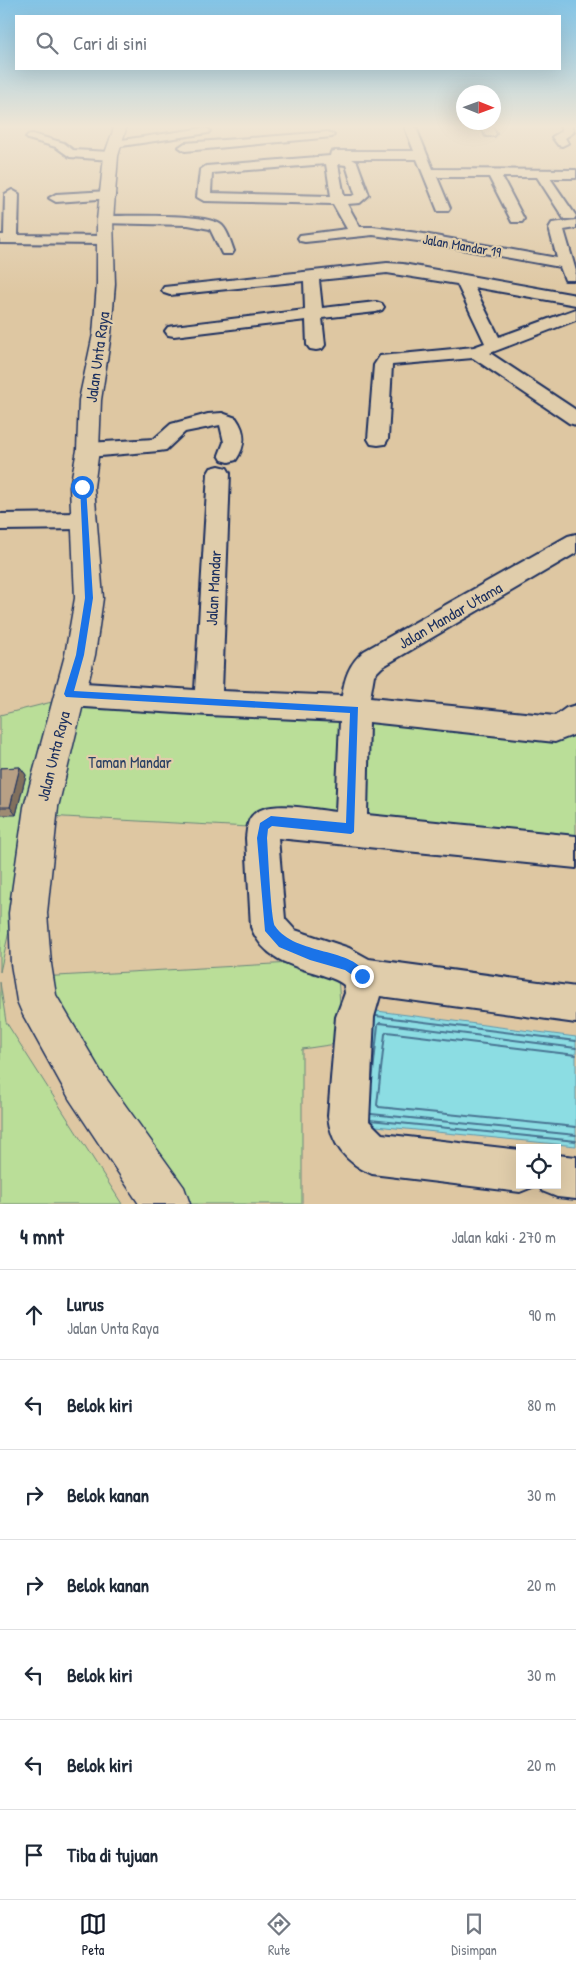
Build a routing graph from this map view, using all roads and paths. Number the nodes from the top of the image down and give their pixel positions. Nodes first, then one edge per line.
1 (111, 181) edge
2 (205, 181) edge
3 (335, 181) edge
4 (358, 181) edge
5 (431, 181) edge
6 (498, 181) edge
7 (546, 181) edge
8 (12, 194) dead end
9 (56, 198) dead end
10 (338, 200) junction
11 (443, 208) dead end
12 (106, 218) junction
13 (517, 219) dead end
14 (572, 220) edge
15 (356, 232) junction
16 (305, 238) dead end
17 (6, 239) edge
18 (227, 251) dead end
19 (566, 264) junction
20 (311, 276) junction
21 (463, 280) junction
22 (170, 290) dead end
23 (576, 293) edge
24 (576, 300) edge
25 (376, 307) dead end
26 (313, 314) junction
27 (576, 314) edge
28 (174, 331) dead end
29 (316, 345) dead end
30 (495, 346) junction
31 (477, 352) junction
32 (571, 410) edge
33 (378, 438) dead end
34 (88, 450) junction
35 (83, 521) junction
36 (0, 522) edge
37 (576, 542) edge
38 (69, 694) junction
39 (208, 703) junction
40 (355, 709) junction
41 (576, 717) edge
42 (351, 828) junction
43 (576, 852) edge
44 (362, 976) junction
45 (576, 1005) edge
46 (516, 1171) edge
47 (561, 1176) edge
48 (576, 1178) edge
49 (166, 1204) edge

1 - 12 street, Jalan Unta Raya
2 - 10 street
3 - 10 street
4 - 10 street
5 - 11 street
6 - 13 street
7 - 14 street
8 - 17 street
9 - 12 street
10 - 15 street
12 - 17 street
12 - 18 street
12 - 34 street, Jalan Unta Raya
14 - 19 street
15 - 16 street, Jalan Mandar 19
15 - 19 street, Jalan Mandar 19
19 - 23 street
20 - 21 street
20 - 22 street
20 - 26 street
21 - 24 street
21 - 30 street
25 - 26 street
26 - 28 street
26 - 29 street
27 - 30 street
30 - 31 street
31 - 32 street
31 - 33 street
34 - 35 street, Jalan Unta Raya
34 - 39 street, Jalan Mandar
35 - 36 street
35 - 38 street, Jalan Unta Raya
37 - 40 street, Jalan Mandar Utama
38 - 39 street
38 - 49 street, Jalan Unta Raya
39 - 40 street
40 - 41 street
40 - 42 street, Jalan Mandar Utama
42 - 43 street
42 - 44 street
44 - 45 street
44 - 46 street
47 - 48 street

